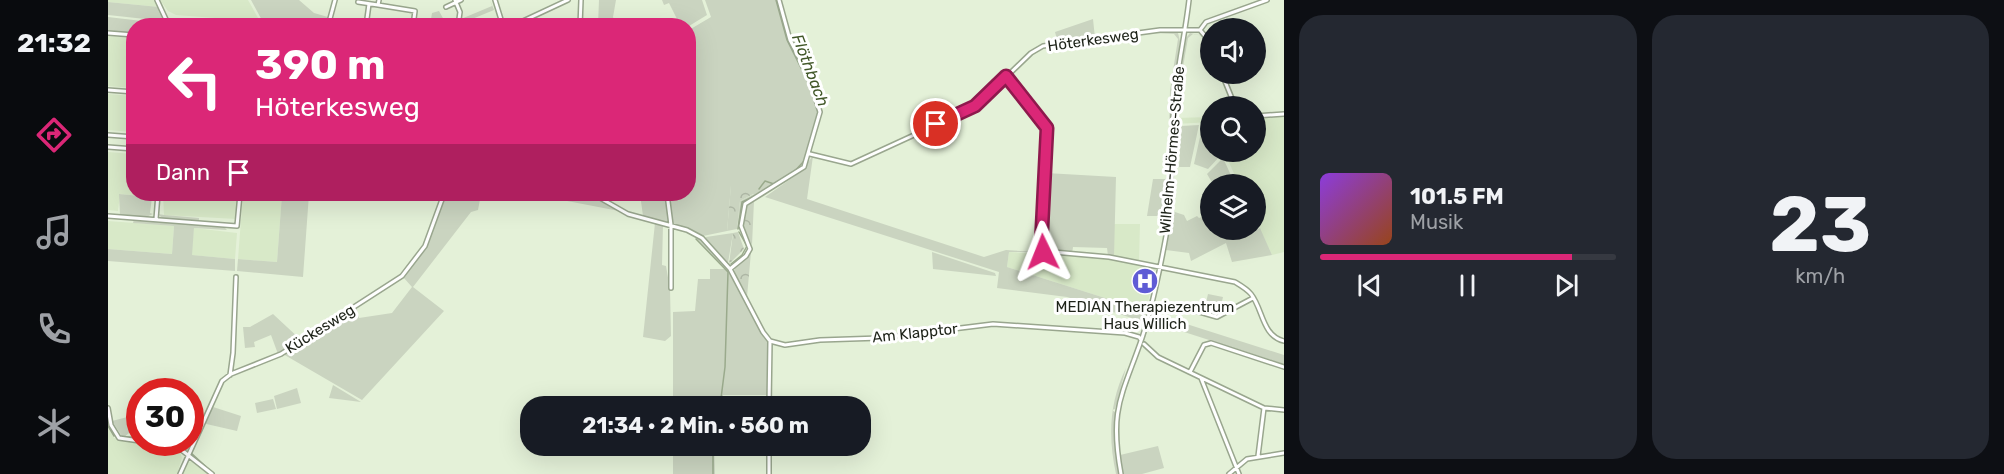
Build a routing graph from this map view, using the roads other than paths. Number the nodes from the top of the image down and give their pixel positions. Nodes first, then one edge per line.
1 (157, 0) edge
2 (335, 0) edge
3 (379, 0) edge
4 (462, 0) edge
5 (495, 0) edge
6 (568, 0) edge
7 (580, 0) edge
8 (779, 0) edge
9 (1189, 0) edge
10 (1252, 0) edge
11 (1267, 0) edge
12 (456, 1) edge
13 (358, 2) dead end
14 (369, 4) junction
15 (378, 5) junction
16 (1254, 5) junction
17 (446, 7) dead end
18 (165, 18) edge
19 (330, 18) edge
20 (367, 18) edge
21 (414, 18) edge
22 (459, 18) edge
23 (501, 18) edge
24 (527, 18) edge
25 (580, 18) edge
26 (1217, 18) edge
27 (1185, 29) junction
28 (1200, 30) edge
29 (108, 33) edge
30 (126, 34) edge
31 (1006, 76) junction
32 (108, 90) edge
33 (126, 91) edge
34 (1284, 114) edge
35 (1266, 115) edge
36 (108, 135) edge
37 (126, 136) edge
38 (108, 147) edge
39 (126, 148) edge
40 (810, 154) junction
41 (157, 201) edge
42 (239, 201) edge
43 (441, 201) edge
44 (605, 201) edge
45 (668, 201) edge
46 (108, 216) edge
47 (156, 219) junction
48 (671, 225) junction
49 (1159, 267) junction
50 (730, 269) junction
51 (236, 277) dead end
52 (671, 288) dead end
53 (1253, 298) junction
54 (1186, 308) dead end
55 (770, 341) junction
56 (1284, 341) edge
57 (1142, 342) junction
58 (1284, 367) edge
59 (1190, 372) junction
60 (230, 375) junction
61 (1200, 377) junction
62 (769, 396) edge
63 (108, 408) edge
64 (1264, 408) junction
65 (1284, 410) edge
66 (204, 416) edge
67 (110, 424) edge
68 (126, 439) edge
69 (1284, 453) edge
70 (186, 456) edge
71 (191, 456) edge
72 (769, 456) edge
73 (1258, 456) junction
74 (1236, 467) junction
75 (180, 474) edge
76 (212, 474) edge
77 (769, 474) edge
78 (1121, 474) edge
79 (1229, 474) edge
80 (1239, 474) edge

1 - 18 street
2 - 19 street
3 - 15 street
4 - 12 street
5 - 23 street
6 - 24 street
7 - 25 street
8 - 40 street
9 - 27 street, Wilhelm-Hörmes-Straße
10 - 16 street
11 - 16 street
12 - 17 street
12 - 22 street
13 - 14 street
14 - 15 street
14 - 20 street
15 - 21 street
16 - 26 street
27 - 28 street, Höterkesweg
27 - 31 street, Höterkesweg
27 - 49 street, Wilhelm-Hörmes-Straße
29 - 30 street
31 - 40 street, Höterkesweg
31 - 49 street
32 - 33 street
34 - 35 street
36 - 37 street
38 - 39 street
40 - 50 street
41 - 47 street
42 - 47 street
43 - 60 street, Kückesweg
44 - 48 street
45 - 48 street
46 - 47 street
48 - 50 street
48 - 52 street
49 - 53 street
49 - 57 street, Wilhelm-Hörmes-Straße
50 - 55 street
51 - 60 street
53 - 54 street
53 - 56 street
55 - 57 street, Am Klapptor
55 - 62 street
57 - 59 street
57 - 78 street, Wilhelm-Hörmes-Straße
58 - 59 street
59 - 61 street
60 - 66 street, Kückesweg
61 - 64 street
61 - 74 street
63 - 67 street
64 - 65 street
64 - 73 street
67 - 68 street
69 - 73 street
70 - 75 street, Kückesweg
71 - 76 street
72 - 77 street
73 - 74 street
74 - 79 street
74 - 80 street

